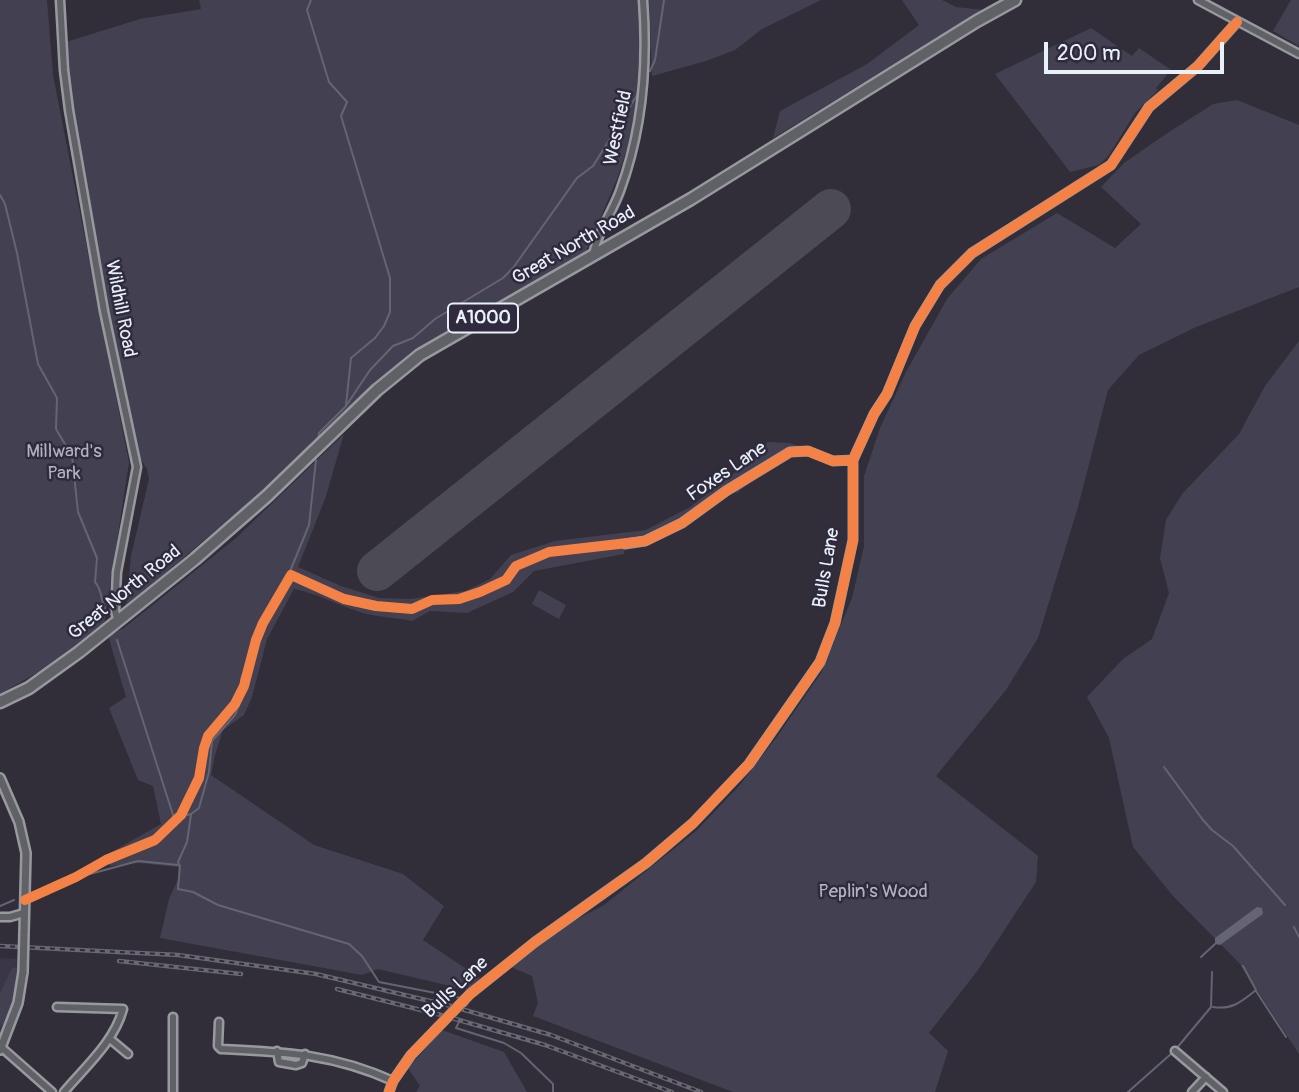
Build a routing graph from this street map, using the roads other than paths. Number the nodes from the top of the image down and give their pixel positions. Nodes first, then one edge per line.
1 (60, 0) edge
2 (643, 0) edge
3 (1016, 0) edge
4 (1198, 0) edge
5 (1237, 22) junction
6 (1299, 54) edge
7 (593, 255) junction
8 (853, 460) junction
9 (625, 544) dead end
10 (118, 622) junction
11 (16, 694) junction
12 (0, 702) edge
13 (0, 710) edge
14 (0, 778) edge
15 (24, 913) junction
16 (0, 917) edge
17 (10, 917) junction
18 (24, 930) junction
19 (57, 1007) dead end
20 (173, 1017) dead end
21 (219, 1021) dead end
22 (2, 1037) edge
23 (110, 1039) junction
24 (1, 1049) edge
25 (277, 1051) junction
26 (1175, 1051) dead end
27 (128, 1054) dead end
28 (305, 1054) junction
29 (1206, 1077) junction
30 (393, 1081) junction
31 (52, 1092) edge
32 (64, 1092) edge
33 (173, 1092) edge
34 (389, 1092) edge
35 (1192, 1092) edge
36 (1223, 1092) edge

1 - 10 street, Wildhill Road
2 - 7 street, Westfield
3 - 7 main road, Great North Road / A1000
4 - 5 street
5 - 6 street
5 - 8 street, Bulls Lane
7 - 10 main road, Great North Road / A1000
8 - 9 street, Foxes Lane
8 - 30 street, Bulls Lane
10 - 11 main road, Great North Road / A1000
11 - 12 main road, Great North Road / A1000
11 - 13 main road, Great North Road / A1000
14 - 15 street
15 - 17 street
15 - 18 street
16 - 17 street
17 - 18 street
18 - 22 street, bridge
19 - 23 street
20 - 33 street
21 - 25 street
22 - 24 street
23 - 27 street
23 - 32 street
24 - 31 street
25 - 28 street
25 - 28 street
26 - 29 street
28 - 30 street
29 - 35 street
29 - 36 street
30 - 34 street, Bulls Lane

